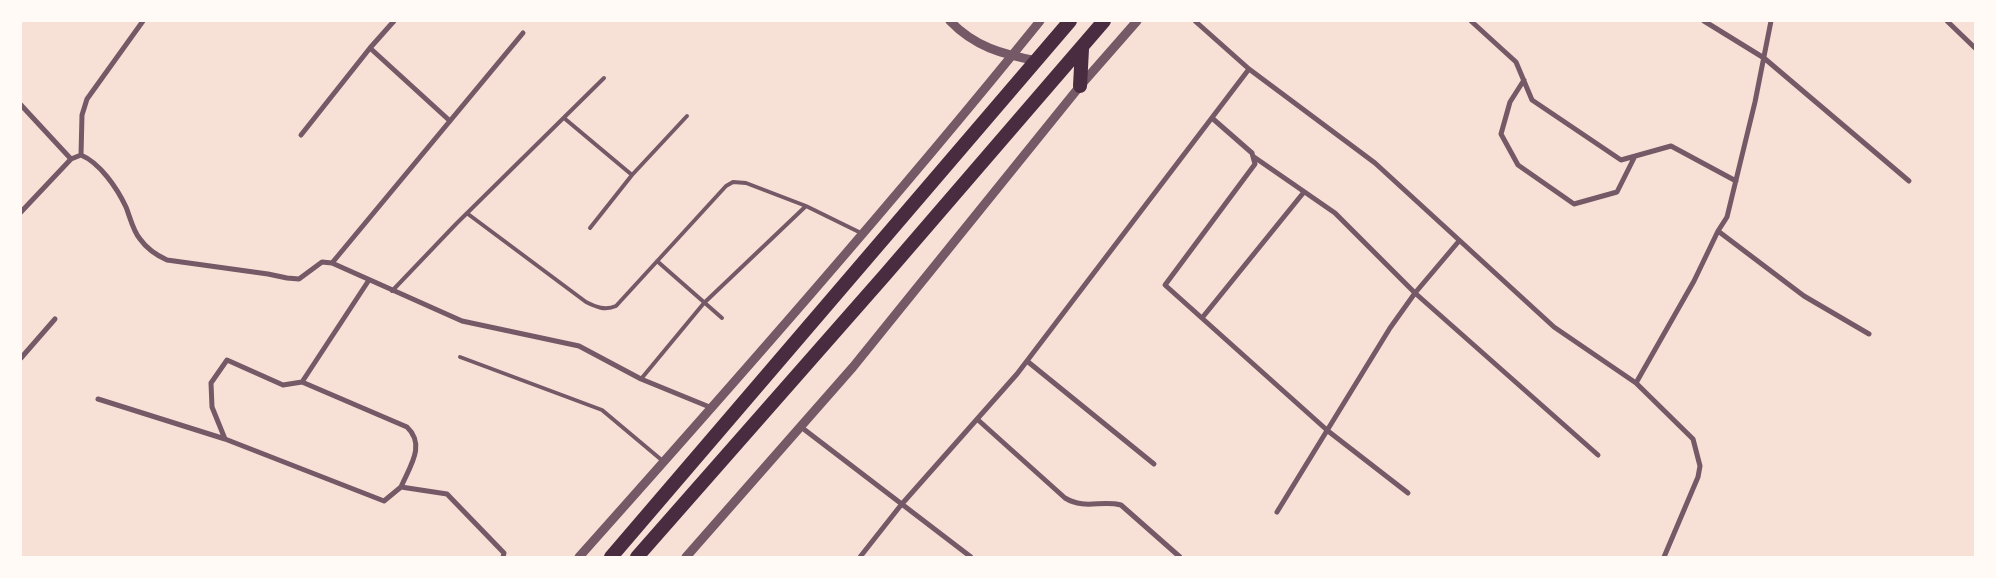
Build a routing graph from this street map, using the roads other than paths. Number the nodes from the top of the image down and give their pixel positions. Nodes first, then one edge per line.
1 (143, 21) edge
2 (394, 21) edge
3 (950, 21) edge
4 (1040, 21) edge
5 (1070, 21) edge
6 (1104, 21) edge
7 (1137, 21) edge
8 (1195, 21) edge
9 (1471, 21) edge
10 (1704, 21) edge
11 (1771, 21) edge
12 (1947, 21) edge
13 (523, 33) dead end
14 (370, 48) junction
15 (1975, 48) edge
16 (1082, 49) junction
17 (1012, 56) junction
18 (1764, 58) junction
19 (1037, 61) junction
20 (1249, 69) junction
21 (604, 78) dead end
22 (1524, 80) junction
23 (1080, 86) junction
24 (21, 105) edge
25 (687, 116) dead end
26 (564, 118) junction
27 (1212, 118) junction
28 (450, 121) junction
29 (301, 135) dead end
30 (81, 155) junction
31 (1635, 156) junction
32 (1254, 157) junction
33 (71, 158) junction
34 (632, 175) junction
35 (1736, 181) junction
36 (1910, 181) dead end
37 (1304, 192) junction
38 (806, 206) junction
39 (21, 212) edge
40 (468, 214) junction
41 (590, 228) dead end
42 (1718, 231) junction
43 (862, 233) junction
44 (1459, 241) junction
45 (657, 261) junction
46 (332, 263) junction
47 (369, 280) junction
48 (392, 291) junction
49 (1416, 293) junction
50 (704, 303) junction
51 (722, 318) dead end
52 (1202, 318) junction
53 (55, 319) dead end
54 (1869, 334) dead end
55 (460, 357) dead end
56 (21, 358) edge
57 (1026, 361) junction
58 (641, 379) junction
59 (302, 382) junction
60 (1636, 383) junction
61 (98, 399) dead end
62 (712, 408) junction
63 (977, 419) junction
64 (800, 427) junction
65 (1328, 431) junction
66 (225, 439) junction
67 (1598, 455) dead end
68 (664, 462) junction
69 (1154, 464) dead end
70 (401, 486) junction
71 (1408, 493) dead end
72 (901, 505) junction
73 (1277, 512) dead end
74 (503, 557) edge
75 (579, 557) edge
76 (611, 557) edge
77 (637, 557) edge
78 (686, 557) edge
79 (860, 557) edge
80 (970, 557) edge
81 (1180, 557) edge
82 (1664, 557) edge

1 - 30 street
2 - 14 street
3 - 17 street
4 - 17 street
5 - 19 highway
6 - 16 highway
7 - 23 street
8 - 20 street
9 - 22 street
10 - 18 street
11 - 18 street
12 - 15 street
13 - 28 street
14 - 28 street
14 - 29 street
16 - 23 highway
16 - 77 highway
17 - 19 street
17 - 43 street
18 - 35 street
18 - 36 street
19 - 76 highway
20 - 27 street
20 - 44 street
21 - 26 lane
22 - 31 street
22 - 31 street
23 - 64 street
24 - 33 street
25 - 34 lane
26 - 34 lane
26 - 40 lane
27 - 32 street
27 - 57 street
28 - 46 street
30 - 33 street
30 - 46 street
31 - 35 street
32 - 37 street
32 - 52 street
33 - 39 street
34 - 41 lane
35 - 42 street
37 - 49 street
37 - 52 street
38 - 43 lane
38 - 45 lane
38 - 50 lane
40 - 45 lane
40 - 48 lane
42 - 54 street
42 - 60 street
43 - 62 street
44 - 49 street
44 - 60 street
45 - 50 lane
46 - 47 street
47 - 48 street
47 - 59 street
48 - 58 street
49 - 65 street
49 - 67 street
50 - 51 lane
50 - 58 lane
52 - 65 street
53 - 56 street
55 - 68 lane
57 - 63 street
57 - 69 street
58 - 62 street
59 - 66 street
59 - 70 street
60 - 82 street
61 - 66 street
62 - 68 street
63 - 72 street
63 - 81 street
64 - 72 street
64 - 78 street
65 - 71 street
65 - 73 street
66 - 70 street
68 - 75 street
70 - 74 street
72 - 79 street
72 - 80 street

